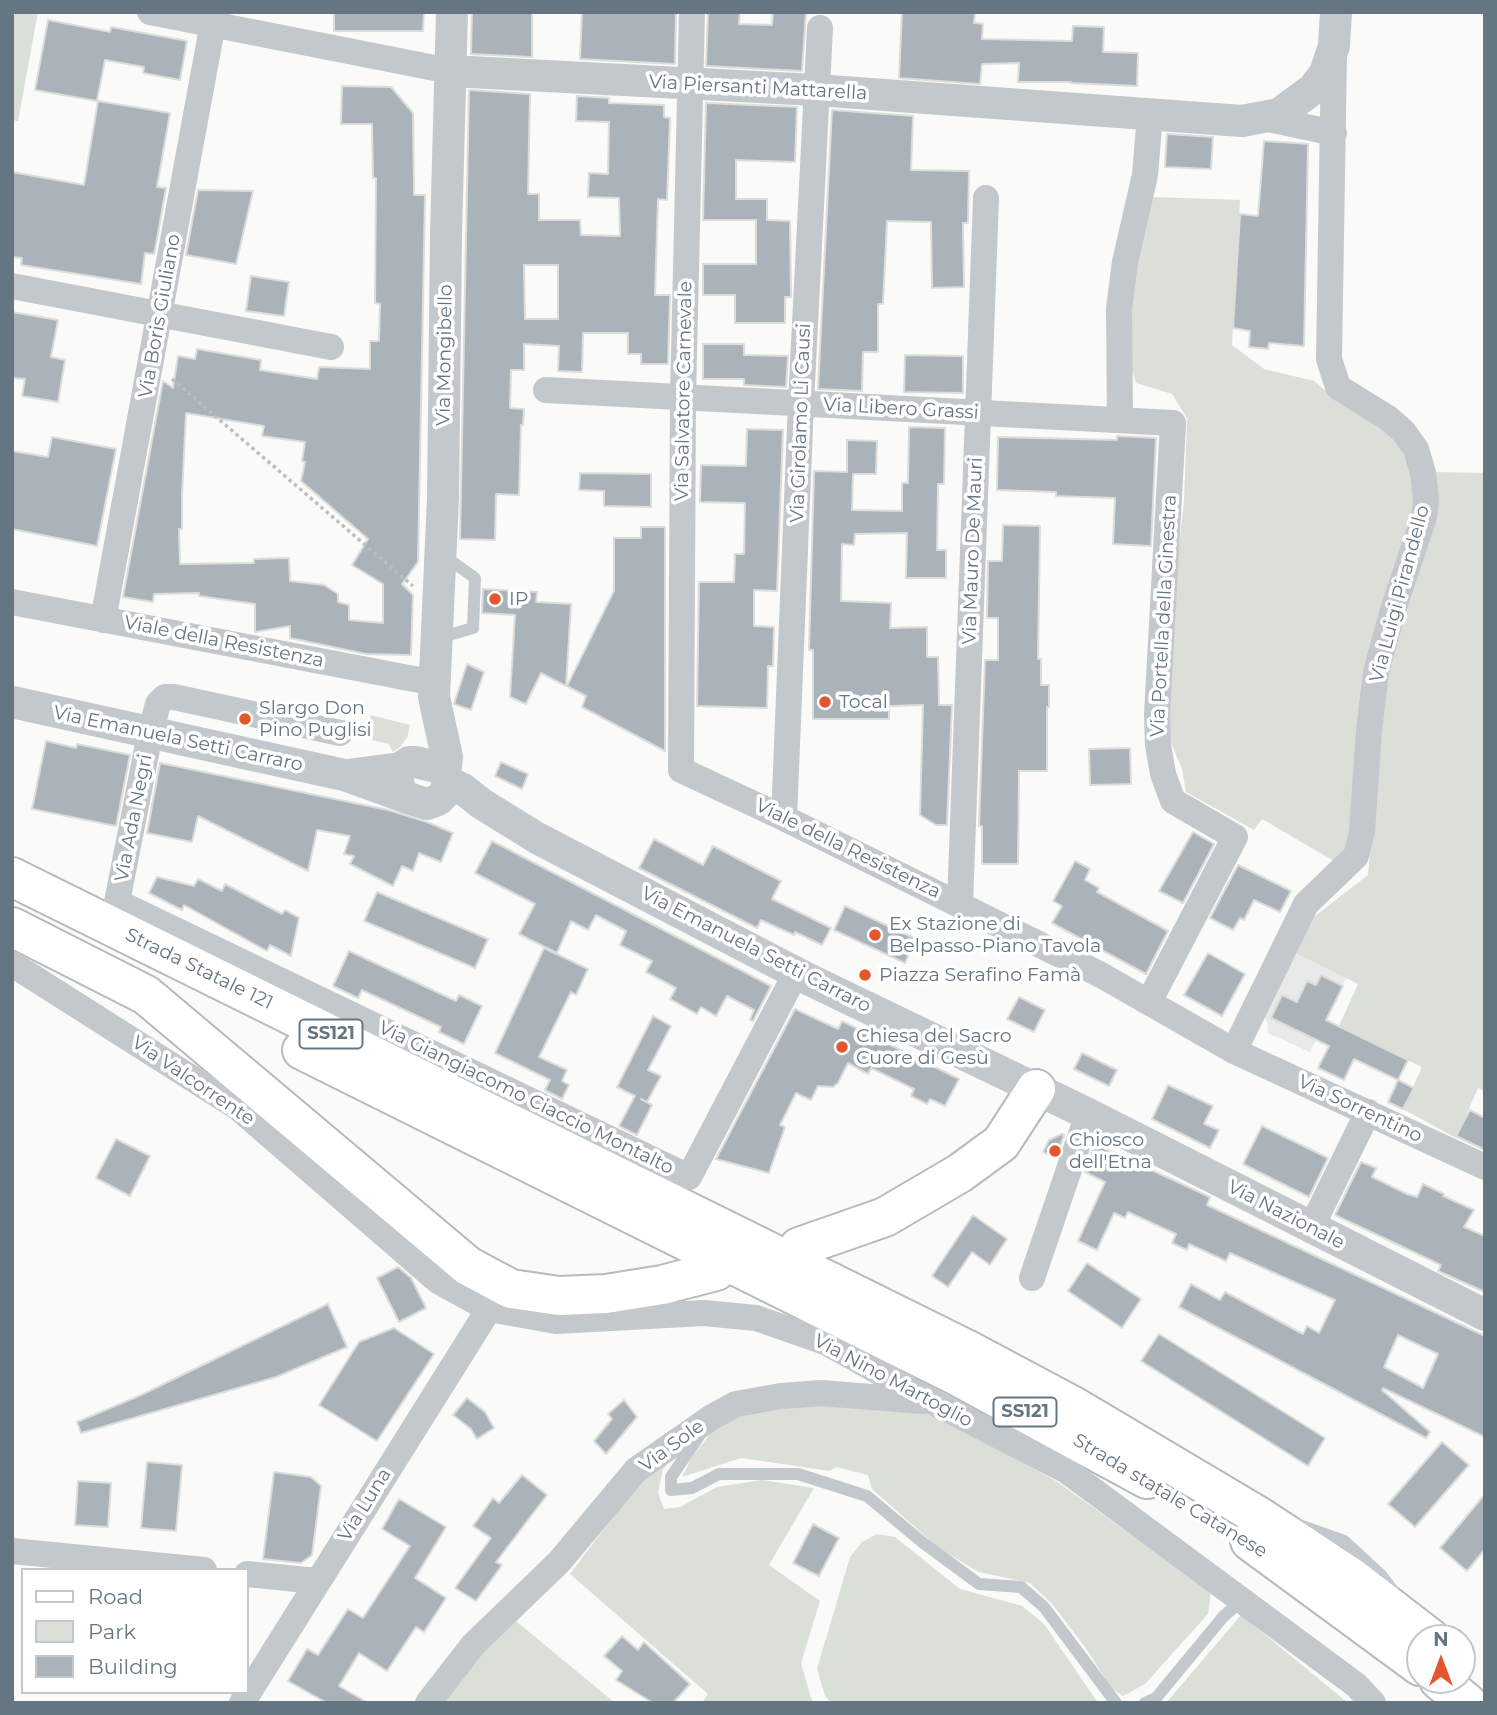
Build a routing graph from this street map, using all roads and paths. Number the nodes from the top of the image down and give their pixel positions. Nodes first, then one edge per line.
1 (150, 12) edge
2 (452, 12) edge
3 (692, 12) edge
4 (1336, 12) edge
5 (214, 18) edge
6 (820, 28) dead end
7 (1334, 46) junction
8 (450, 71) junction
9 (689, 83) junction
10 (816, 90) junction
11 (1150, 115) junction
12 (1264, 118) junction
13 (1334, 133) junction
14 (986, 198) dead end
15 (12, 286) edge
16 (160, 315) junction
17 (331, 347) dead end
18 (152, 362) junction
19 (546, 390) dead end
20 (683, 397) junction
21 (801, 403) junction
22 (978, 413) junction
23 (1120, 420) junction
24 (1173, 423) joint
25 (12, 602) edge
26 (103, 620) junction
27 (438, 623) junction
28 (435, 690) junction
29 (12, 702) edge
30 (340, 733) dead end
31 (150, 734) junction
32 (681, 770) joint
33 (422, 781) junction
34 (785, 818) junction
35 (12, 877) edge
36 (117, 902) joint
37 (961, 904) junction
38 (12, 906) edge
39 (12, 927) edge
40 (12, 964) edge
41 (796, 973) junction
42 (1149, 1002) junction
43 (1234, 1051) junction
44 (1036, 1089) junction
45 (1368, 1112) junction
46 (1088, 1114) junction
47 (1485, 1167) edge
48 (649, 1192) joint
49 (604, 1200) joint
50 (1311, 1228) junction
51 (393, 1241) joint
52 (799, 1247) dead end
53 (716, 1271) dead end
54 (1032, 1278) dead end
55 (489, 1309) junction
56 (1485, 1315) edge
57 (931, 1401) junction
58 (712, 1417) junction
59 (12, 1551) edge
60 (184, 1568) edge
61 (248, 1574) edge
62 (317, 1581) junction
63 (1242, 1600) junction
64 (1406, 1628) edge
65 (1406, 1634) edge
66 (248, 1693) edge
67 (428, 1703) edge
68 (1116, 1703) edge
69 (1145, 1703) edge
70 (1373, 1703) edge

1 - 5 street, Via Piersanti Mattarella
2 - 8 street, Via Mongibello
3 - 9 street, Via Salvatore Carnevale
4 - 7 street, Via Luigi Pirandello
5 - 8 street, Via Piersanti Mattarella
5 - 16 street, Via Boris Giuliano
6 - 10 street, Via Girolamo Li Causi
7 - 12 street, Via Piersanti Mattarella
7 - 13 street, Via Luigi Pirandello
8 - 9 street, Via Piersanti Mattarella
8 - 27 street, Via Mongibello
9 - 10 street, Via Piersanti Mattarella
9 - 20 street, Via Salvatore Carnevale
10 - 11 street, Via Piersanti Mattarella
10 - 21 street, Via Girolamo Li Causi
11 - 12 street, Via Piersanti Mattarella
11 - 23 street
12 - 13 street
13 - 43 street, Via Luigi Pirandello
14 - 22 street, Via Mauro De Mauri
15 - 16 street
16 - 17 street
16 - 18 street, Via Boris Giuliano
18 - 26 street, Via Boris Giuliano
18 - 27 path
19 - 20 street, Via Libero Grassi
20 - 21 street, Via Libero Grassi
20 - 32 street, Via Salvatore Carnevale
21 - 22 street, Via Libero Grassi
21 - 34 street, Via Girolamo Li Causi
22 - 23 street, Via Libero Grassi
22 - 37 street, Via Mauro De Mauri
23 - 24 street, Via Libero Grassi
24 - 42 street, Via Portella della Ginestra
25 - 26 street, Viale della Resistenza
26 - 28 street, Viale della Resistenza
27 - 28 street, Via Mongibello
28 - 33 street
28 - 33 street
29 - 31 street, Via Emanuela Setti Carraro
30 - 31 street, Via Ada Negri
31 - 33 street, Via Emanuela Setti Carraro
31 - 36 street, Via Ada Negri
32 - 34 street, Viale della Resistenza
33 - 41 street, Via Emanuela Setti Carraro
34 - 37 street, Viale della Resistenza
35 - 48 main road, Strada Statale 121 / SS121
36 - 41 street, Via Giangiacomo Ciaccio Montalto
37 - 42 street, Viale della Resistenza
38 - 49 main road, Strada Statale 121 / SS121
39 - 53 main road
40 - 51 street, Via Valcorrente
41 - 44 street, Via Emanuela Setti Carraro
42 - 43 street, Viale della Resistenza
43 - 45 street, Via Sorrentino
44 - 46 street, Via Emanuela Setti Carraro
44 - 52 main road
45 - 47 street, Via Sorrentino
45 - 50 street
46 - 50 street, Via Nazionale
46 - 54 street
48 - 64 main road, Strada statale Catanese / SS121
49 - 65 main road, Strada statale Catanese / SS121
50 - 56 street, Via Nazionale
51 - 55 street, Via Nino Martoglio
55 - 57 street, Via Nino Martoglio
55 - 62 street, Via Luna
57 - 58 street, Via Sole
57 - 63 street, Via Nino Martoglio
58 - 67 street, Via Sole
58 - 68 lane
59 - 60 street
61 - 62 street
62 - 66 street, Via Luna
63 - 69 lane
63 - 70 street, Via Nino Martoglio

